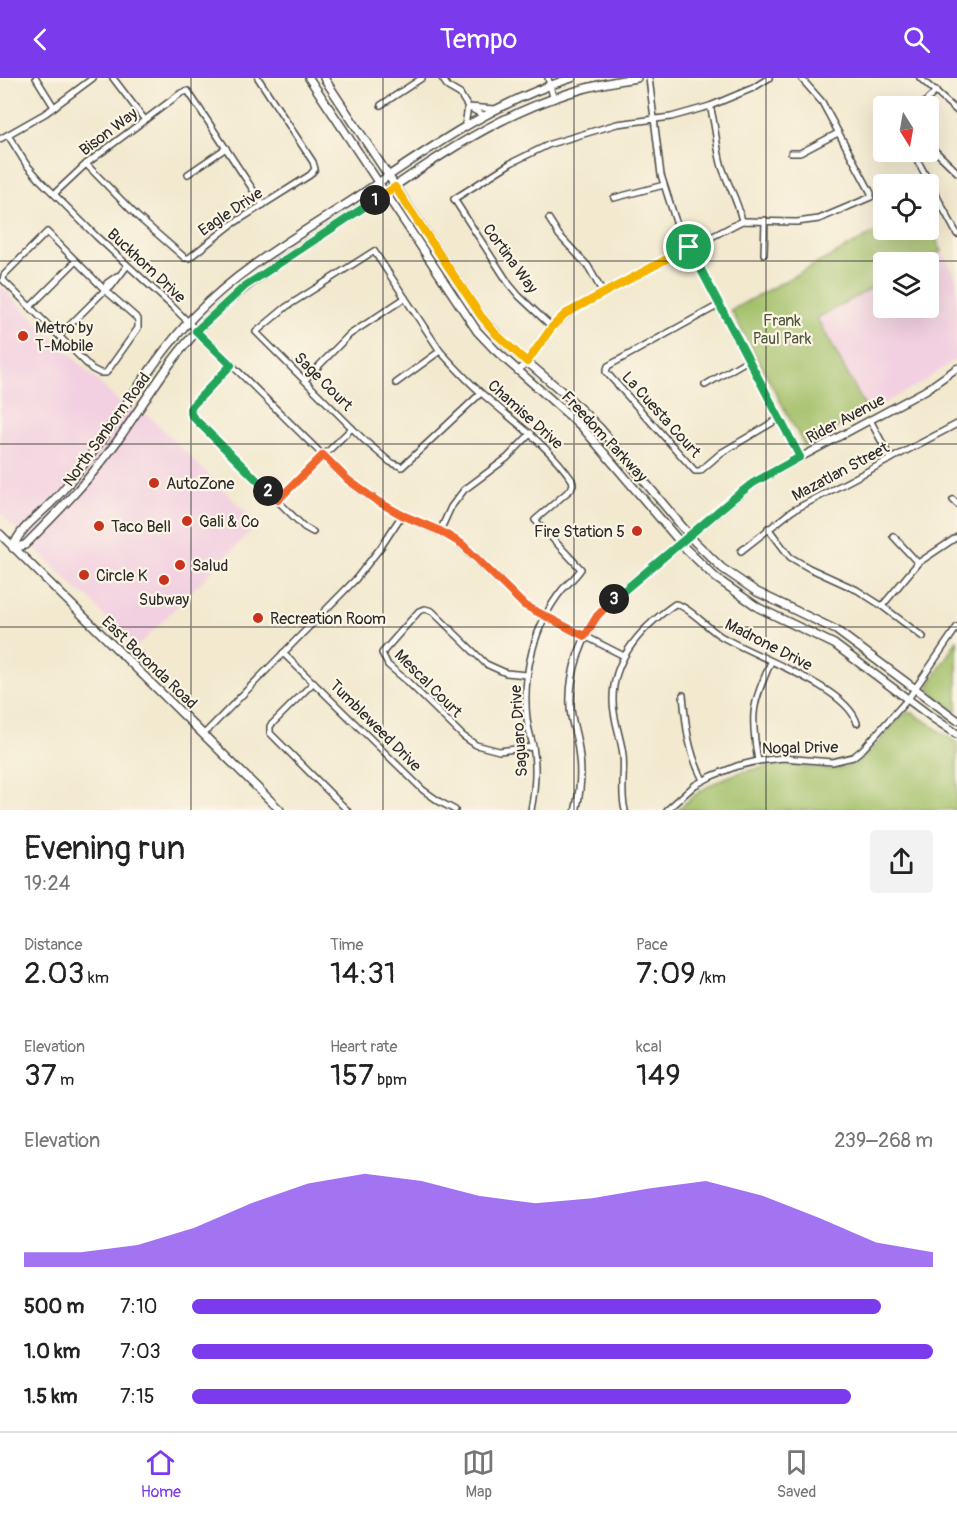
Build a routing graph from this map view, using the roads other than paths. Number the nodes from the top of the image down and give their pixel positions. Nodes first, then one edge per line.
1 (36, 78) edge
2 (93, 78) edge
3 (113, 78) edge
4 (258, 78) edge
5 (309, 78) edge
6 (324, 78) edge
7 (422, 78) edge
8 (442, 78) edge
9 (572, 78) edge
10 (637, 78) edge
11 (649, 78) edge
12 (769, 78) edge
13 (801, 78) edge
14 (920, 78) edge
15 (549, 82) edge
16 (936, 91) junction
17 (931, 96) edge
18 (553, 97) junction
19 (381, 105) dead end
20 (710, 106) junction
21 (54, 107) junction
22 (468, 107) junction
23 (495, 109) junction
24 (957, 111) edge
25 (483, 115) junction
26 (654, 119) junction
27 (146, 120) junction
28 (465, 126) junction
29 (838, 133) junction
30 (8, 135) junction
31 (0, 139) edge
32 (226, 148) junction
33 (791, 153) dead end
34 (939, 155) edge
35 (918, 162) edge
36 (86, 164) junction
37 (957, 172) edge
38 (188, 174) dead end
39 (388, 176) junction
40 (378, 183) junction
41 (664, 185) junction
42 (395, 187) junction
43 (54, 194) junction
44 (385, 194) junction
45 (614, 198) dead end
46 (263, 205) junction
47 (549, 219) dead end
48 (742, 220) junction
49 (765, 220) junction
50 (957, 234) edge
51 (689, 247) junction
52 (374, 251) joint
53 (764, 254) dead end
54 (76, 261) junction
55 (127, 266) junction
56 (105, 290) junction
57 (603, 293) junction
58 (405, 298) junction
59 (719, 304) junction
60 (30, 307) junction
61 (188, 322) junction
62 (552, 327) junction
63 (196, 331) junction
64 (59, 336) junction
65 (440, 351) junction
66 (748, 360) junction
67 (527, 362) junction
68 (231, 365) junction
69 (957, 368) edge
70 (519, 371) junction
71 (305, 380) junction
72 (396, 383) dead end
73 (705, 385) dead end
74 (481, 393) junction
75 (780, 418) junction
76 (870, 420) junction
77 (957, 424) edge
78 (352, 428) junction
79 (531, 433) junction
80 (323, 455) junction
81 (800, 457) junction
82 (891, 459) junction
83 (278, 500) junction
84 (402, 515) junction
85 (768, 528) junction
86 (440, 531) junction
87 (313, 532) dead end
88 (0, 534) edge
89 (689, 535) junction
90 (893, 536) dead end
91 (957, 537) edge
92 (680, 542) junction
93 (13, 548) junction
94 (741, 551) dead end
95 (918, 563) junction
96 (882, 606) junction
97 (545, 616) junction
98 (957, 627) edge
99 (585, 636) junction
100 (923, 637) dead end
101 (283, 652) junction
102 (624, 656) junction
103 (771, 662) junction
104 (527, 675) junction
105 (314, 682) junction
106 (915, 690) junction
107 (683, 695) dead end
108 (908, 699) junction
109 (957, 720) edge
110 (857, 723) dead end
111 (204, 734) junction
112 (957, 734) edge
113 (533, 747) junction
114 (758, 761) junction
115 (703, 780) junction
116 (280, 810) edge
117 (347, 810) edge
118 (455, 810) edge
119 (531, 810) edge
120 (576, 810) edge
121 (625, 810) edge
122 (667, 810) edge

1 - 21 street
2 - 21 street
3 - 27 street
4 - 46 street, Eagle Drive
5 - 40 main road, Freedom Parkway
6 - 39 main road, Freedom Parkway
7 - 19 street
8 - 22 street
9 - 15 main road, North Sanborn Road
10 - 18 main road, North Sanborn Road
11 - 26 street
12 - 20 street
13 - 29 street
14 - 16 street
15 - 18 street
15 - 23 main road, North Sanborn Road
16 - 17 street
16 - 24 street
18 - 42 main road, North Sanborn Road
20 - 26 street
20 - 48 street
21 - 30 street
22 - 23 street
22 - 25 street
22 - 28 street
23 - 25 main road, North Sanborn Road
25 - 28 main road, North Sanborn Road
26 - 41 street
26 - 62 street, Cortina Way
27 - 32 street, Bison Way
27 - 36 street, Bison Way
28 - 39 main road, North Sanborn Road
29 - 33 street
29 - 49 street
30 - 31 street
30 - 43 street, Buckhorn Drive
32 - 38 street
32 - 46 street, Bison Way
34 - 37 street
35 - 50 street
36 - 43 street, Bison Way
36 - 46 street, Eagle Drive
39 - 40 main road, North Sanborn Road
39 - 42 main road, Freedom Parkway
40 - 44 main road, Freedom Parkway
40 - 61 main road, North Sanborn Road
41 - 45 street
41 - 51 street
42 - 44 main road, North Sanborn Road
42 - 67 main road, Freedom Parkway
43 - 55 street, Buckhorn Drive
44 - 63 main road, North Sanborn Road
44 - 70 main road, Freedom Parkway
47 - 57 street
48 - 49 street
48 - 51 street
49 - 53 street
51 - 57 street
51 - 59 street
52 - 58 street, Chamise Drive
52 - 71 street, Sage Court
54 - 56 street
54 - 60 street
54 - 60 street
55 - 56 street
55 - 61 street, Buckhorn Drive
56 - 64 street
56 - 64 street
57 - 62 street
58 - 65 street, Chamise Drive
58 - 71 street
59 - 66 street
59 - 75 street, La Cuesta Court
60 - 64 street
61 - 63 street, Buckhorn Drive
61 - 93 main road, North Sanborn Road
62 - 67 street
63 - 68 street, Buckhorn Drive
63 - 93 main road, North Sanborn Road
65 - 72 street
65 - 74 street, Chamise Drive
66 - 73 street
66 - 75 street
67 - 70 street
67 - 89 main road, Freedom Parkway
68 - 80 street, Buckhorn Drive
68 - 83 street
69 - 76 street, Rider Avenue
70 - 92 main road, Freedom Parkway
71 - 78 street, Sage Court
74 - 78 street, Sage Court
74 - 79 street, Chamise Drive
75 - 81 street
76 - 81 street, Rider Avenue
76 - 82 street
77 - 82 street, Mazatlan Street
78 - 80 street
79 - 86 street
79 - 97 street, Chamise Drive
80 - 83 street
80 - 84 street, Buckhorn Drive
81 - 89 street, Rider Avenue
82 - 85 street, Mazatlan Street
83 - 87 street
84 - 86 street, Buckhorn Drive
84 - 101 street
85 - 94 street, Mazatlan Street
85 - 96 street
86 - 97 street, Buckhorn Drive
88 - 93 main road, East Boronda Road
89 - 92 street, Rider Avenue
89 - 106 main road, Freedom Parkway
90 - 95 street
91 - 95 street
92 - 99 street, Rider Avenue
92 - 108 main road, Freedom Parkway
93 - 111 main road, East Boronda Road
95 - 96 street
96 - 100 street
97 - 99 street, Buckhorn Drive
97 - 104 street, Saguaro Drive
98 - 106 street, Nogal Drive
99 - 102 street, Buckhorn Drive
99 - 120 street, Rider Avenue
101 - 105 street, Tumbleweed Drive
101 - 111 street
102 - 103 street, Madrone Drive
102 - 121 street, Madrone Drive
103 - 110 street, Madrone Drive
103 - 114 street
104 - 113 street, Saguaro Drive
104 - 113 street, Mescal Court
105 - 117 street
105 - 118 street, Tumbleweed Drive
106 - 108 street, Nogal Drive
106 - 109 main road, Freedom Parkway
107 - 115 street
108 - 112 main road, Freedom Parkway
108 - 114 street, Nogal Drive
111 - 116 main road, East Boronda Road
113 - 119 street, Saguaro Drive
114 - 115 street, Nogal Drive
115 - 122 street, Nogal Drive

